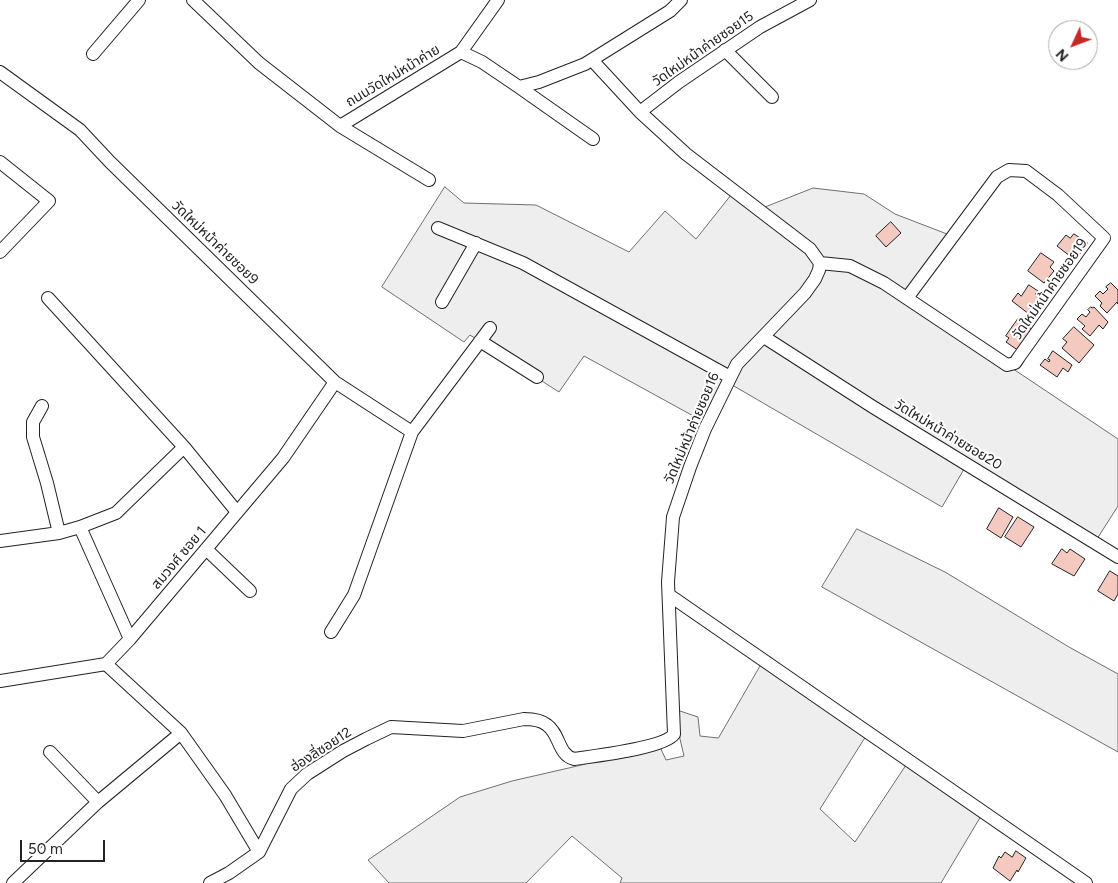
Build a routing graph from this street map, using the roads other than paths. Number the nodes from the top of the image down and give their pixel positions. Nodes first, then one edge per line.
1 (139, 0) edge
2 (193, 0) edge
3 (498, 0) edge
4 (681, 0) edge
5 (810, 0) edge
6 (725, 50) junction
7 (461, 52) junction
8 (93, 54) dead end
9 (592, 60) junction
10 (0, 72) edge
11 (519, 87) junction
12 (772, 98) dead end
13 (640, 112) junction
14 (340, 126) junction
15 (593, 139) dead end
16 (0, 162) edge
17 (429, 180) dead end
18 (438, 228) dead end
19 (476, 243) junction
20 (0, 252) edge
21 (820, 263) junction
22 (48, 298) dead end
23 (907, 298) junction
24 (442, 302) dead end
25 (490, 328) dead end
26 (764, 337) junction
27 (480, 341) junction
28 (537, 376) dead end
29 (730, 377) junction
30 (335, 382) junction
31 (42, 406) dead end
32 (412, 432) junction
33 (184, 448) junction
34 (237, 512) junction
35 (80, 527) junction
36 (59, 533) junction
37 (0, 541) edge
38 (206, 549) junction
39 (1118, 557) edge
40 (250, 592) dead end
41 (669, 595) junction
42 (331, 632) dead end
43 (130, 639) junction
44 (106, 664) junction
45 (0, 681) edge
46 (548, 726) joint
47 (181, 733) junction
48 (50, 752) dead end
49 (98, 802) junction
50 (259, 852) junction
51 (12, 883) edge
52 (210, 883) edge
53 (1086, 883) edge

1 - 8 street
2 - 14 street, ถนนวัดใหม่หน้าค่าย
3 - 7 street
4 - 9 street
5 - 6 street, วัดใหม่หน้าค่ายซอย15
6 - 12 street
6 - 13 street, วัดใหม่หน้าค่ายซอย15
7 - 11 street, ถนนวัดใหม่หน้าค่าย
7 - 14 street, ถนนวัดใหม่หน้าค่าย
9 - 11 street
9 - 13 street
10 - 30 street, วัดใหม่หน้าค่ายซอย9
11 - 15 street, ถนนวัดใหม่หน้าค่าย
13 - 21 street
14 - 17 street
16 - 20 street
18 - 19 street
19 - 24 street
19 - 29 street
21 - 23 street, วัดใหม่หน้าค่ายซอย19
21 - 26 street, วัดใหม่หน้าค่ายซอย16
22 - 33 street
23 - 23 street, วัดใหม่หน้าค่ายซอย19
25 - 27 street
26 - 29 street, วัดใหม่หน้าค่ายซอย16
26 - 39 street, วัดใหม่หน้าค่ายซอย20
27 - 28 street
27 - 32 street
29 - 41 street, วัดใหม่หน้าค่ายซอย16
30 - 32 street, วัดใหม่หน้าค่ายซอย9
30 - 34 street, สมวงศ์ ซอย 1
31 - 36 street
32 - 42 street
33 - 34 street
33 - 35 street
34 - 38 street, สมวงศ์ ซอย 1
35 - 36 street
35 - 43 street
36 - 37 street
38 - 40 street
38 - 43 street, สมวงศ์ ซอย 1
41 - 46 street, วัดใหม่หน้าค่ายซอย16
41 - 53 street
43 - 44 street, สมวงศ์ ซอย 1
44 - 45 street
44 - 47 street
46 - 50 street, ฮ่องลี่ซอย12
47 - 49 street
47 - 50 street
48 - 49 street
49 - 51 street
50 - 52 street, ฮ่องลี่ซอย12

